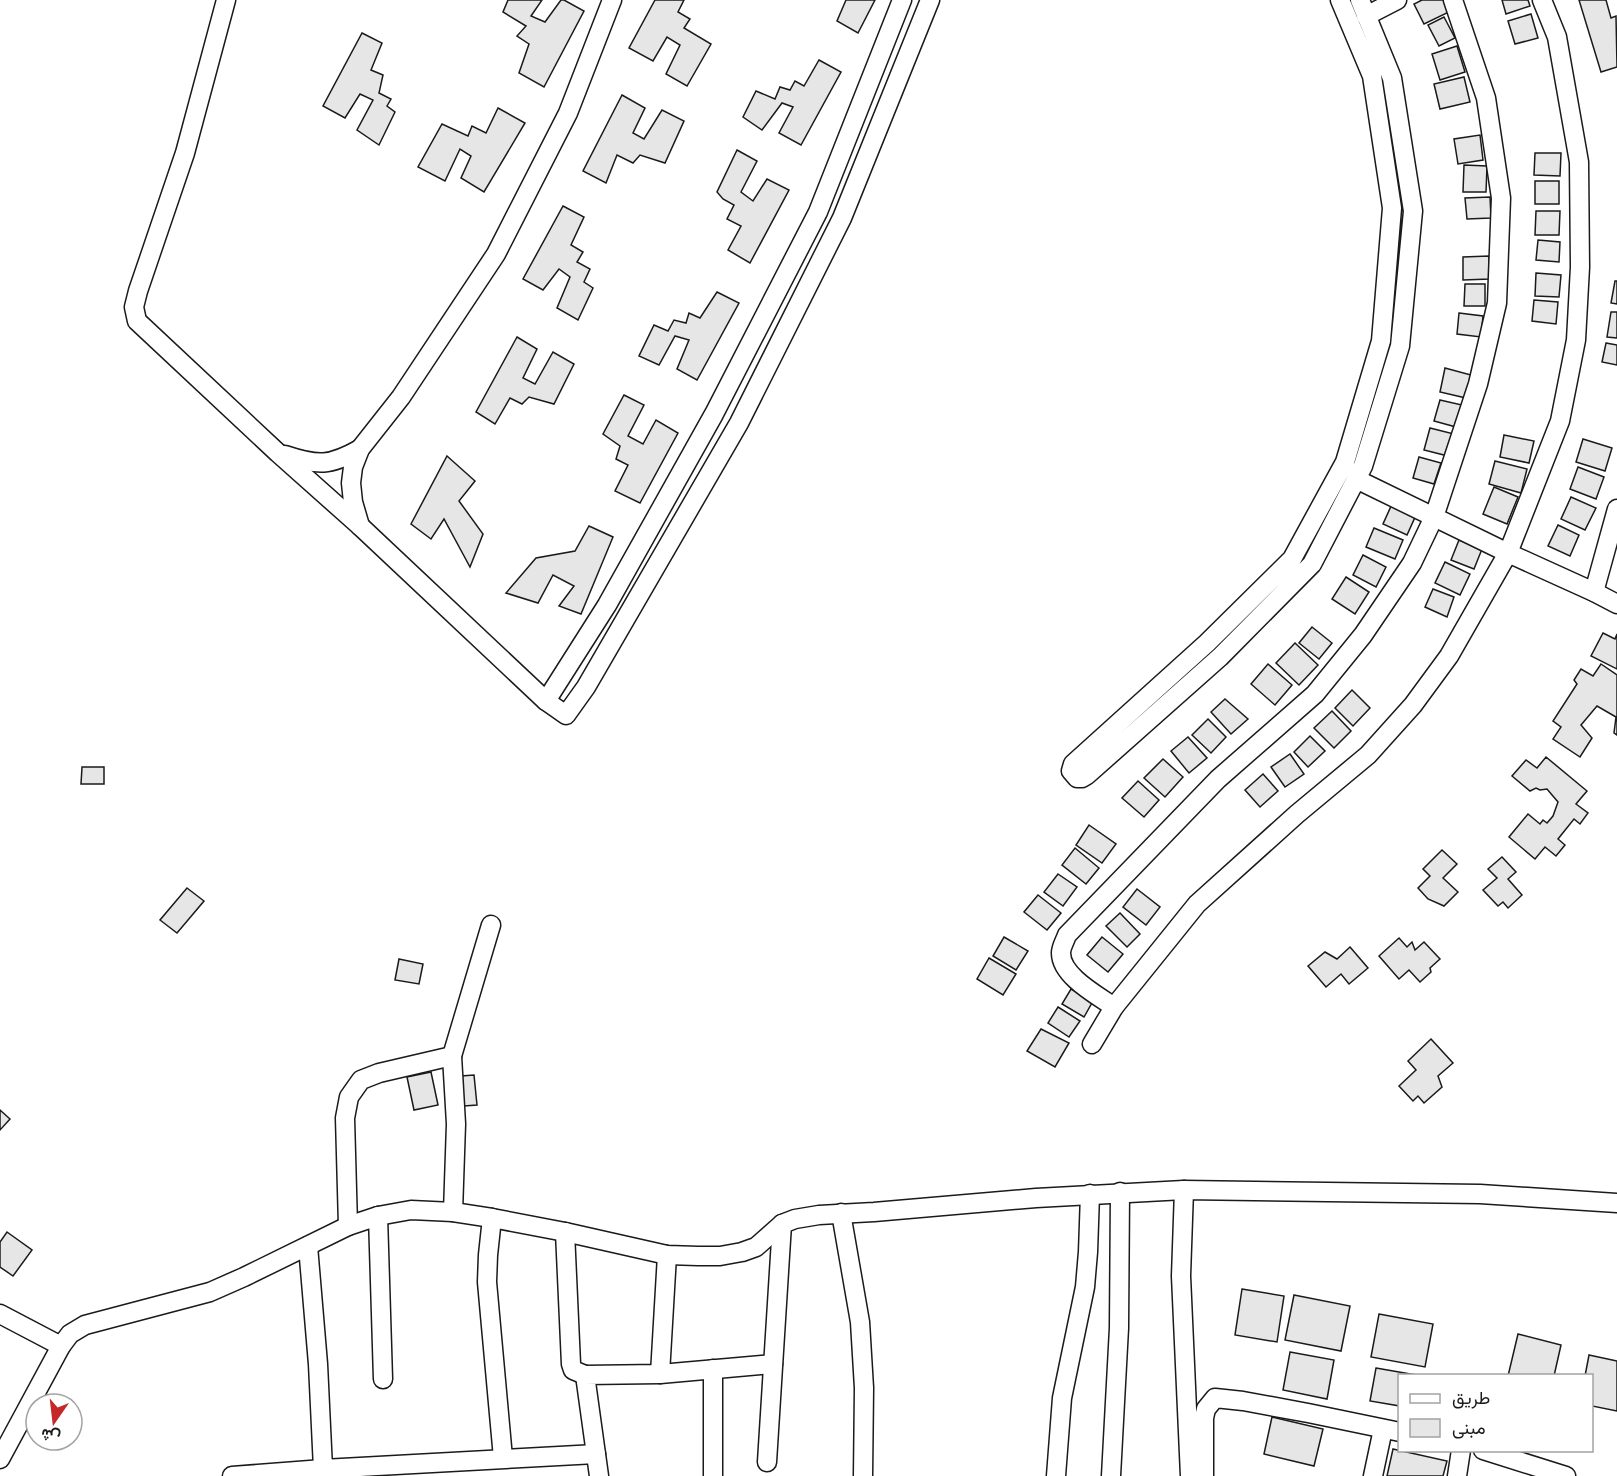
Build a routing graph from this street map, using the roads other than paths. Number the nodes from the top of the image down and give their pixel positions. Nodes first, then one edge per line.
1 (226, 0) edge
2 (612, 0) edge
3 (902, 0) edge
4 (930, 0) edge
5 (1340, 0) edge
6 (1397, 0) edge
7 (1453, 0) edge
8 (1542, 0) edge
9 (1363, 8) edge
10 (360, 448) junction
11 (278, 453) junction
12 (1356, 479) junction
13 (1617, 509) edge
14 (1434, 517) junction
15 (360, 526) junction
16 (1508, 553) junction
17 (1594, 592) junction
18 (1617, 604) edge
19 (546, 701) junction
20 (492, 925) dead end
21 (1113, 1007) junction
22 (1092, 1044) dead end
23 (452, 1056) junction
24 (1184, 1190) junction
25 (1120, 1192) junction
26 (1090, 1194) junction
27 (1617, 1203) edge
28 (453, 1212) junction
29 (841, 1214) junction
30 (378, 1216) junction
31 (492, 1218) junction
32 (782, 1224) junction
33 (348, 1226) junction
34 (564, 1232) junction
35 (308, 1246) junction
36 (667, 1255) junction
37 (0, 1314) edge
38 (61, 1346) junction
39 (773, 1364) junction
40 (713, 1369) junction
41 (660, 1374) junction
42 (585, 1375) junction
43 (383, 1379) dead end
44 (1391, 1430) edge
45 (1461, 1452) edge
46 (1489, 1452) edge
47 (596, 1454) junction
48 (503, 1458) junction
49 (0, 1459) edge
50 (767, 1462) dead end
51 (323, 1469) junction
52 (232, 1476) edge
53 (599, 1476) edge
54 (713, 1476) edge
55 (863, 1476) edge
56 (1056, 1476) edge
57 (1112, 1476) edge
58 (1190, 1476) edge
59 (1204, 1476) edge
60 (1373, 1476) edge
61 (1457, 1476) edge
62 (1566, 1476) edge

1 - 11 street
2 - 10 street
3 - 19 street
4 - 19 street
5 - 12 street
6 - 9 street
7 - 14 street
8 - 16 street
9 - 12 street
10 - 11 street
10 - 15 street
11 - 15 street
12 - 14 street
13 - 17 street
14 - 16 street
14 - 21 street
15 - 19 street
16 - 17 street
16 - 21 street
17 - 18 street
20 - 23 street
21 - 22 street
23 - 28 street
23 - 33 street
24 - 25 street
24 - 27 street
24 - 58 street
25 - 26 street
25 - 57 street
26 - 29 street
26 - 56 street
28 - 30 street
28 - 31 street
29 - 32 street
29 - 55 street
30 - 33 street
30 - 43 street
31 - 34 street
31 - 48 street
32 - 36 street
32 - 39 street
33 - 35 street
34 - 36 street
34 - 42 street
35 - 38 street
35 - 51 street
36 - 41 street
37 - 38 street
38 - 49 street
39 - 40 street
39 - 50 street
40 - 41 street
40 - 54 street
41 - 42 street
42 - 47 street
44 - 59 street
44 - 60 street
45 - 61 street
46 - 62 street
47 - 48 street
47 - 53 street
48 - 51 street
51 - 52 street

